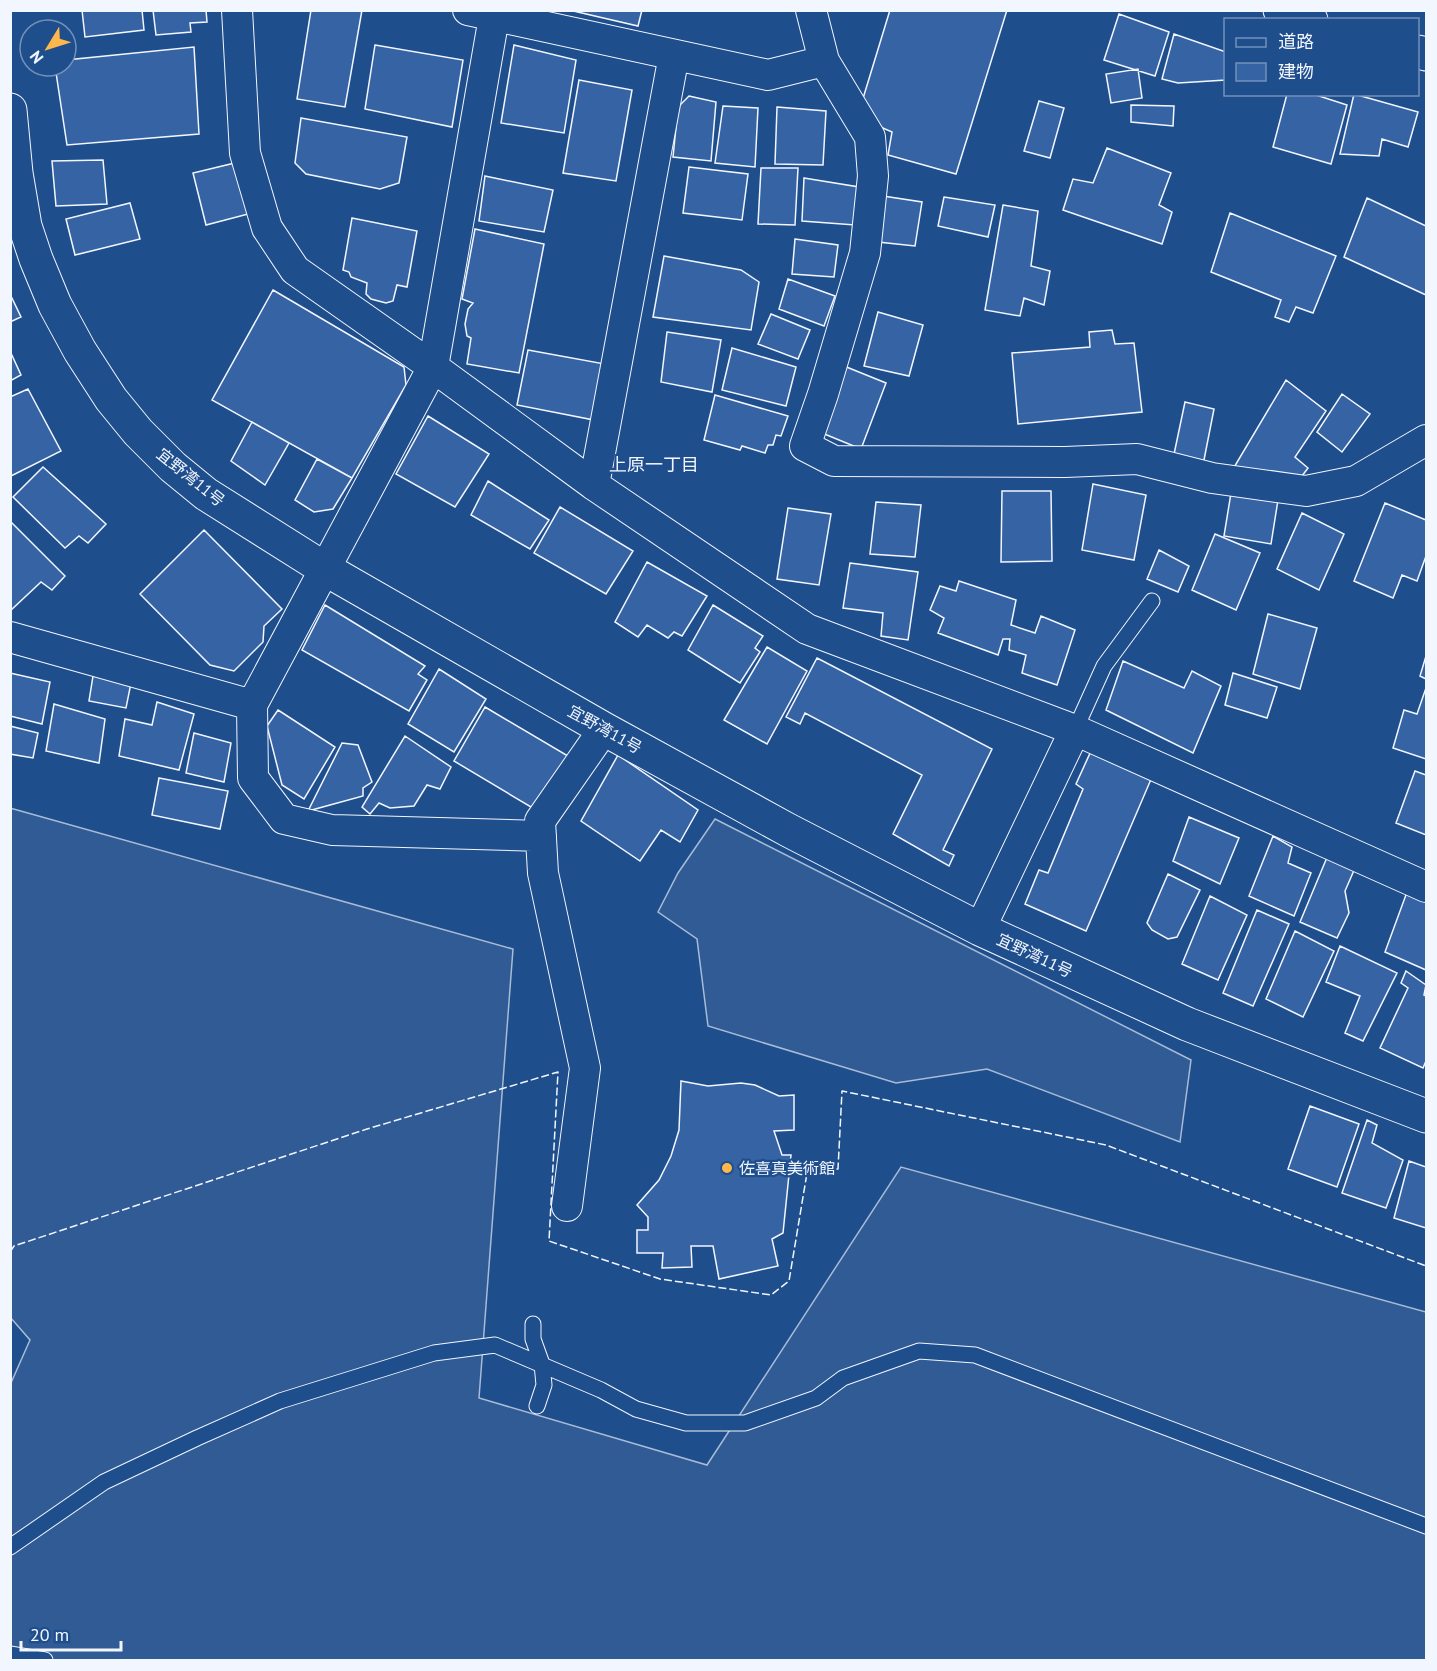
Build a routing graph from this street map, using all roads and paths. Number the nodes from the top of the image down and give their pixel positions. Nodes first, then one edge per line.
1 (237, 10) edge
2 (812, 10) edge
3 (1280, 10) edge
4 (481, 14) edge
5 (1305, 18) edge
6 (674, 55) junction
7 (824, 61) junction
8 (10, 110) edge
9 (18, 227) edge
10 (434, 367) junction
11 (1426, 440) edge
12 (594, 485) junction
13 (325, 569) junction
14 (1152, 601) dead end
15 (10, 637) edge
16 (252, 705) junction
17 (604, 729) junction
18 (1075, 730) junction
19 (541, 836) junction
20 (1426, 887) edge
21 (980, 930) junction
22 (1426, 1116) edge
23 (567, 1206) dead end
24 (533, 1324) dead end
25 (542, 1364) junction
26 (537, 1406) dead end
27 (1426, 1526) edge
28 (10, 1547) edge
29 (10, 1654) edge
30 (45, 1660) edge

1 - 10 street
2 - 7 street
3 - 5 main road
4 - 6 street
4 - 10 street
6 - 7 street
6 - 12 street
7 - 11 street
8 - 9 main road, 宜野湾11号
9 - 13 main road, 宜野湾11号
10 - 12 street
10 - 13 street
12 - 18 street
13 - 16 street
13 - 17 main road, 宜野湾11号
14 - 18 lane
15 - 16 street
16 - 19 street
17 - 19 street
17 - 21 main road, 宜野湾11号
18 - 20 street
18 - 21 street
19 - 23 street
21 - 22 main road, 宜野湾11号
24 - 25 lane
25 - 26 lane
25 - 27 lane
25 - 28 lane
29 - 30 lane

